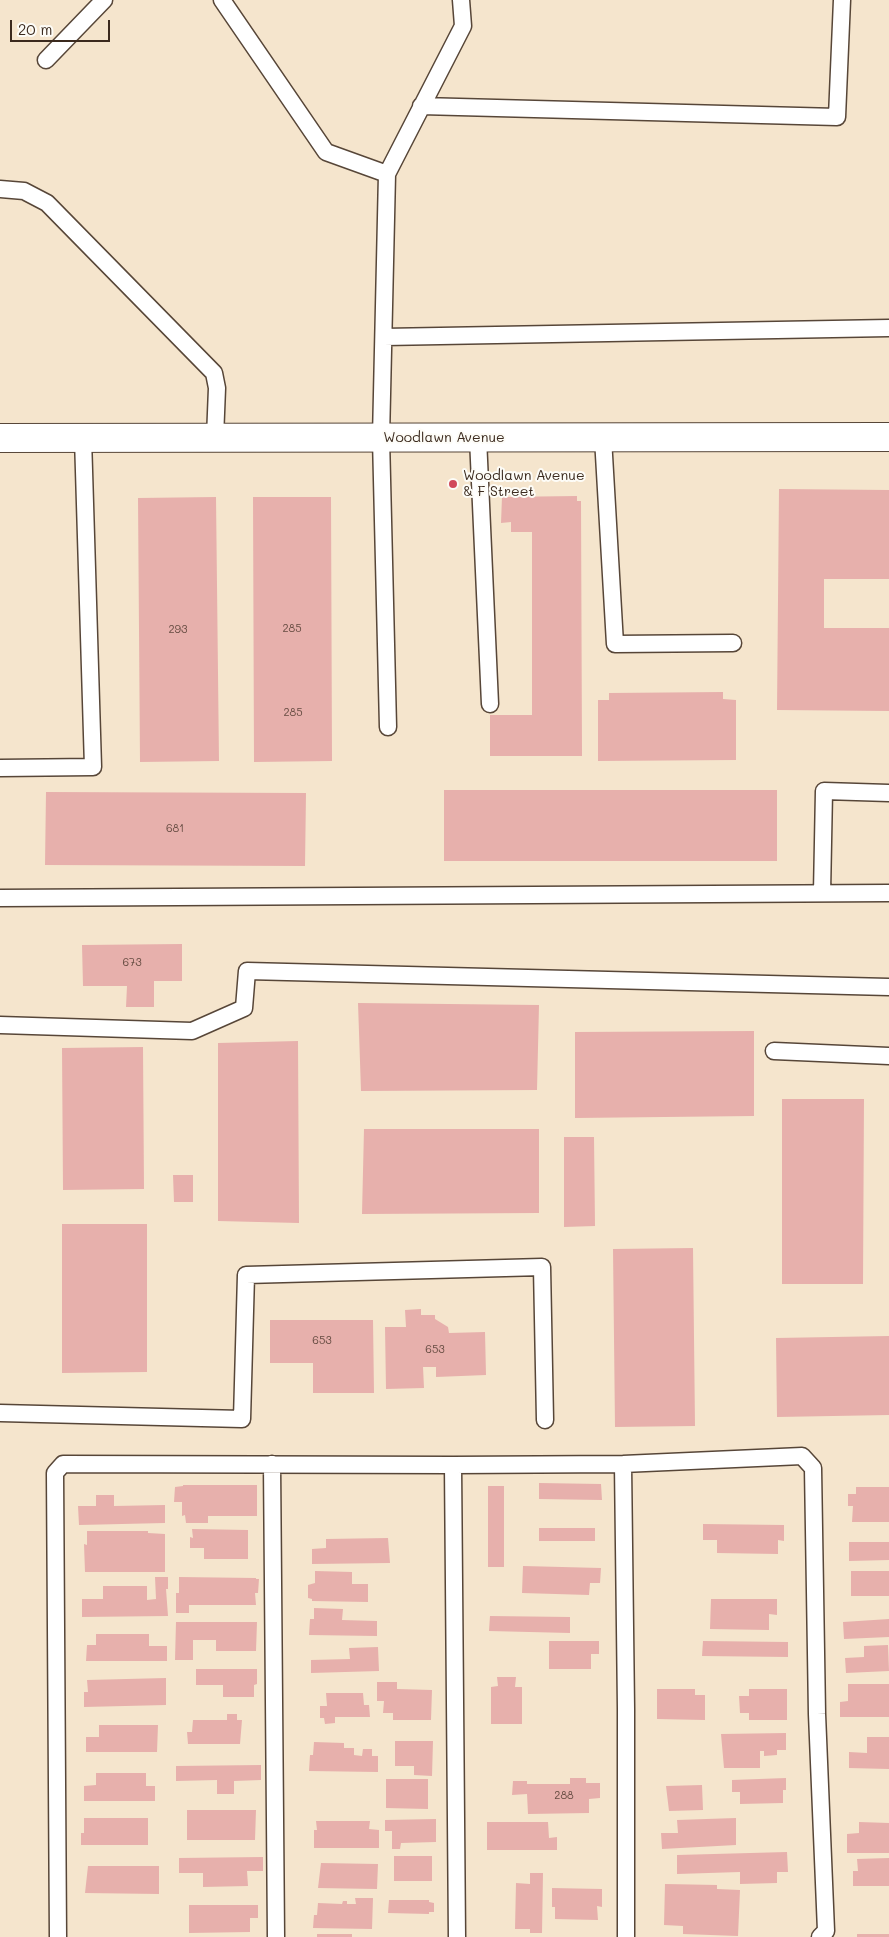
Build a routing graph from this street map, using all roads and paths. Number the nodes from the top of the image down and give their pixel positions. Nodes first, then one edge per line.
1 (104, 0) edge
2 (222, 0) edge
3 (461, 0) edge
4 (842, 0) edge
5 (46, 60) dead end
6 (422, 106) junction
7 (387, 174) junction
8 (0, 189) edge
9 (889, 328) edge
10 (384, 336) junction
11 (889, 437) edge
12 (0, 438) edge
13 (83, 438) junction
14 (215, 438) junction
15 (381, 438) junction
16 (478, 438) junction
17 (603, 438) junction
18 (733, 643) dead end
19 (490, 704) dead end
20 (388, 727) dead end
21 (0, 768) edge
22 (889, 792) edge
23 (822, 894) junction
24 (889, 894) edge
25 (0, 898) edge
26 (889, 987) edge
27 (0, 1025) edge
28 (774, 1051) dead end
29 (889, 1056) edge
30 (0, 1413) edge
31 (545, 1420) dead end
32 (272, 1464) junction
33 (623, 1464) junction
34 (453, 1465) junction
35 (58, 1937) edge
36 (276, 1937) edge
37 (457, 1937) edge
38 (626, 1937) edge
39 (820, 1937) edge

1 - 5 lane
2 - 7 lane
3 - 6 lane
4 - 6 lane
6 - 7 lane
7 - 10 lane
8 - 14 lane
9 - 10 lane
10 - 15 lane
11 - 17 street, Woodlawn Avenue
12 - 13 street, Woodlawn Avenue
13 - 14 street, Woodlawn Avenue
13 - 21 lane
14 - 15 street, Woodlawn Avenue
15 - 16 street, Woodlawn Avenue
15 - 20 lane
16 - 17 street, Woodlawn Avenue
16 - 19 lane
17 - 18 lane
22 - 23 lane
23 - 24 lane
23 - 25 lane
26 - 27 lane
28 - 29 lane
30 - 31 lane
32 - 34 lane
32 - 35 lane
32 - 36 lane
33 - 34 lane
33 - 38 lane
33 - 39 lane
34 - 37 lane

